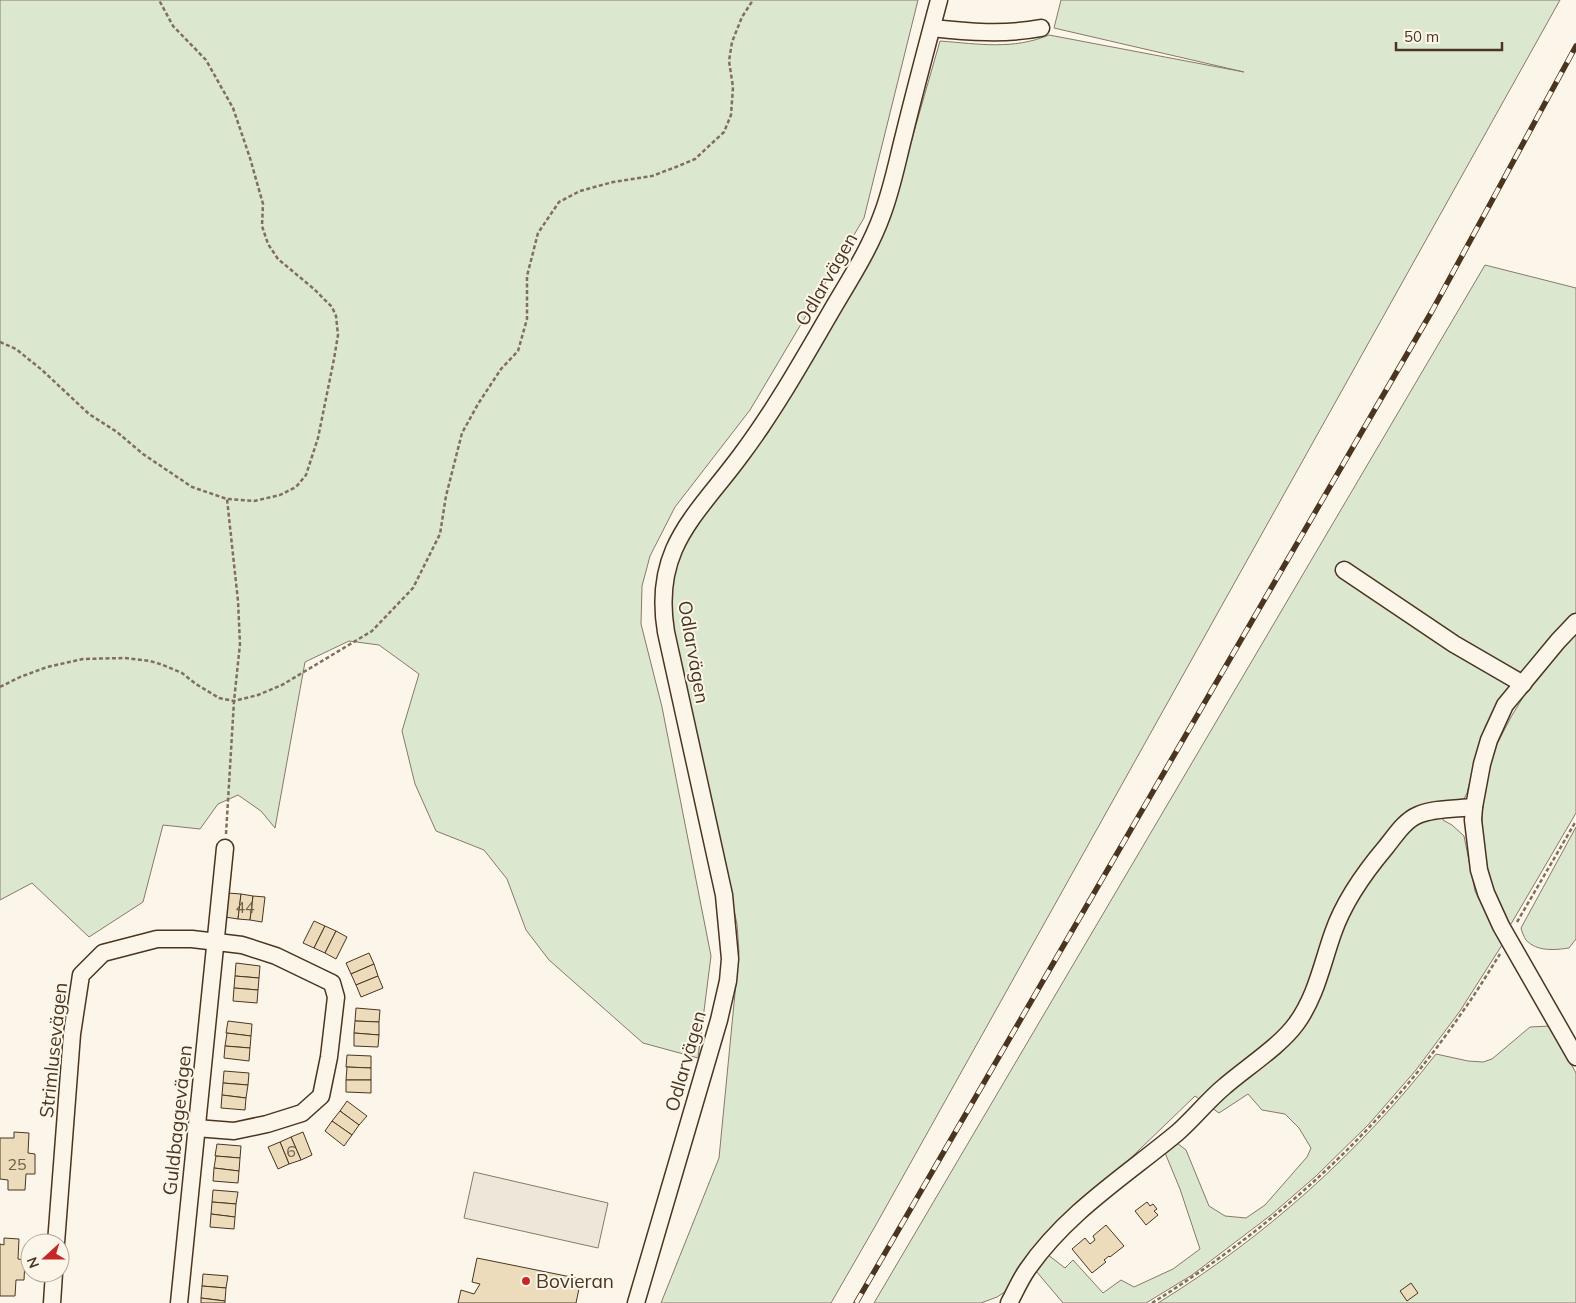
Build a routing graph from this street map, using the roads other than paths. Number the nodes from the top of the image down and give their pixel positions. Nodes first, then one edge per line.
1 (939, 0) edge
2 (932, 28) junction
3 (1041, 28) dead end
4 (1344, 570) dead end
5 (1576, 622) edge
6 (1522, 684) junction
7 (1474, 807) junction
8 (225, 848) road end
9 (215, 942) junction
10 (1576, 1057) edge
11 (196, 1128) junction
12 (57, 1233) edge
13 (53, 1283) edge
14 (52, 1303) edge
15 (179, 1303) edge
16 (636, 1303) edge
17 (1009, 1303) edge

1 - 2 street, Odlarvägen
2 - 3 street
2 - 16 street, Odlarvägen
4 - 6 street
5 - 6 street
6 - 7 street
7 - 10 street
7 - 17 street
8 - 9 street, Guldbaggevägen
9 - 11 street, Guldbaggevägen
9 - 11 street, Strimlusevägen
9 - 12 street, Strimlusevägen
11 - 15 street, Guldbaggevägen
13 - 14 street

